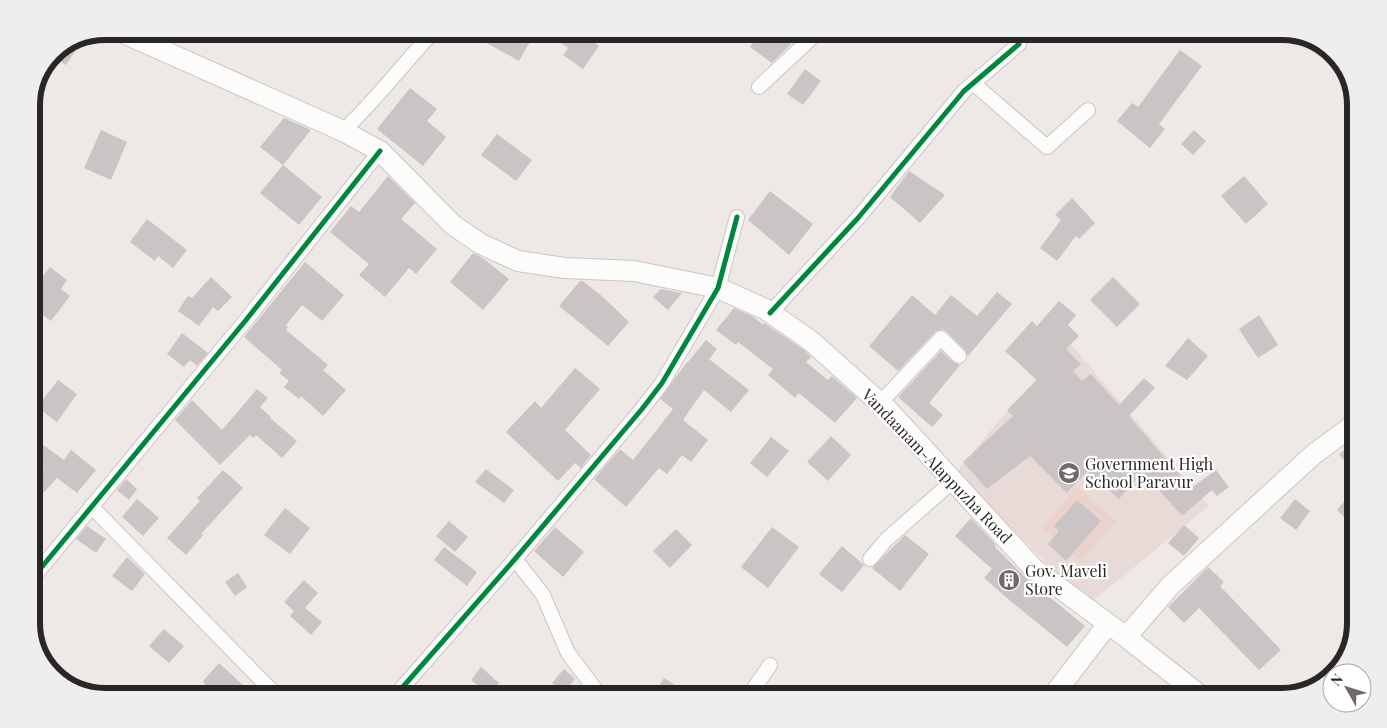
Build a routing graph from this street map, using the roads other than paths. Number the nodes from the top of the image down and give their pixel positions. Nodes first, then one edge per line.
1 (139, 40) edge
2 (425, 40) edge
3 (809, 40) edge
4 (1019, 44) dead end
5 (973, 83) junction
6 (759, 87) dead end
7 (1088, 110) dead end
8 (343, 131) junction
9 (380, 150) junction
10 (737, 217) dead end
11 (718, 288) junction
12 (770, 313) junction
13 (958, 356) dead end
14 (880, 403) junction
15 (1347, 430) edge
16 (954, 480) junction
17 (91, 506) junction
18 (515, 559) junction
19 (870, 559) dead end
20 (40, 569) edge
21 (1108, 624) junction
22 (1126, 637) junction
23 (770, 665) dead end
24 (267, 688) edge
25 (402, 688) edge
26 (595, 688) edge
27 (754, 688) edge
28 (1059, 688) edge
29 (1191, 688) edge

1 - 8 main road, Vandaanam-Alappuzha Road
2 - 8 street
3 - 6 street
4 - 5 street
5 - 7 street
5 - 12 street
8 - 9 main road, Vandaanam-Alappuzha Road
9 - 11 main road, Vandaanam-Alappuzha Road
9 - 17 street
10 - 11 street
11 - 12 main road, Vandaanam-Alappuzha Road
11 - 18 street
12 - 14 main road, Vandaanam-Alappuzha Road
13 - 14 street
14 - 16 main road, Vandaanam-Alappuzha Road
15 - 22 main road
16 - 19 street
16 - 21 main road, Vandaanam-Alappuzha Road
17 - 20 street
17 - 24 street
18 - 25 street
18 - 26 street
21 - 22 main road, Vandaanam-Alappuzha Road
21 - 28 main road
22 - 29 main road, Vandaanam-Alappuzha Road
23 - 27 street

